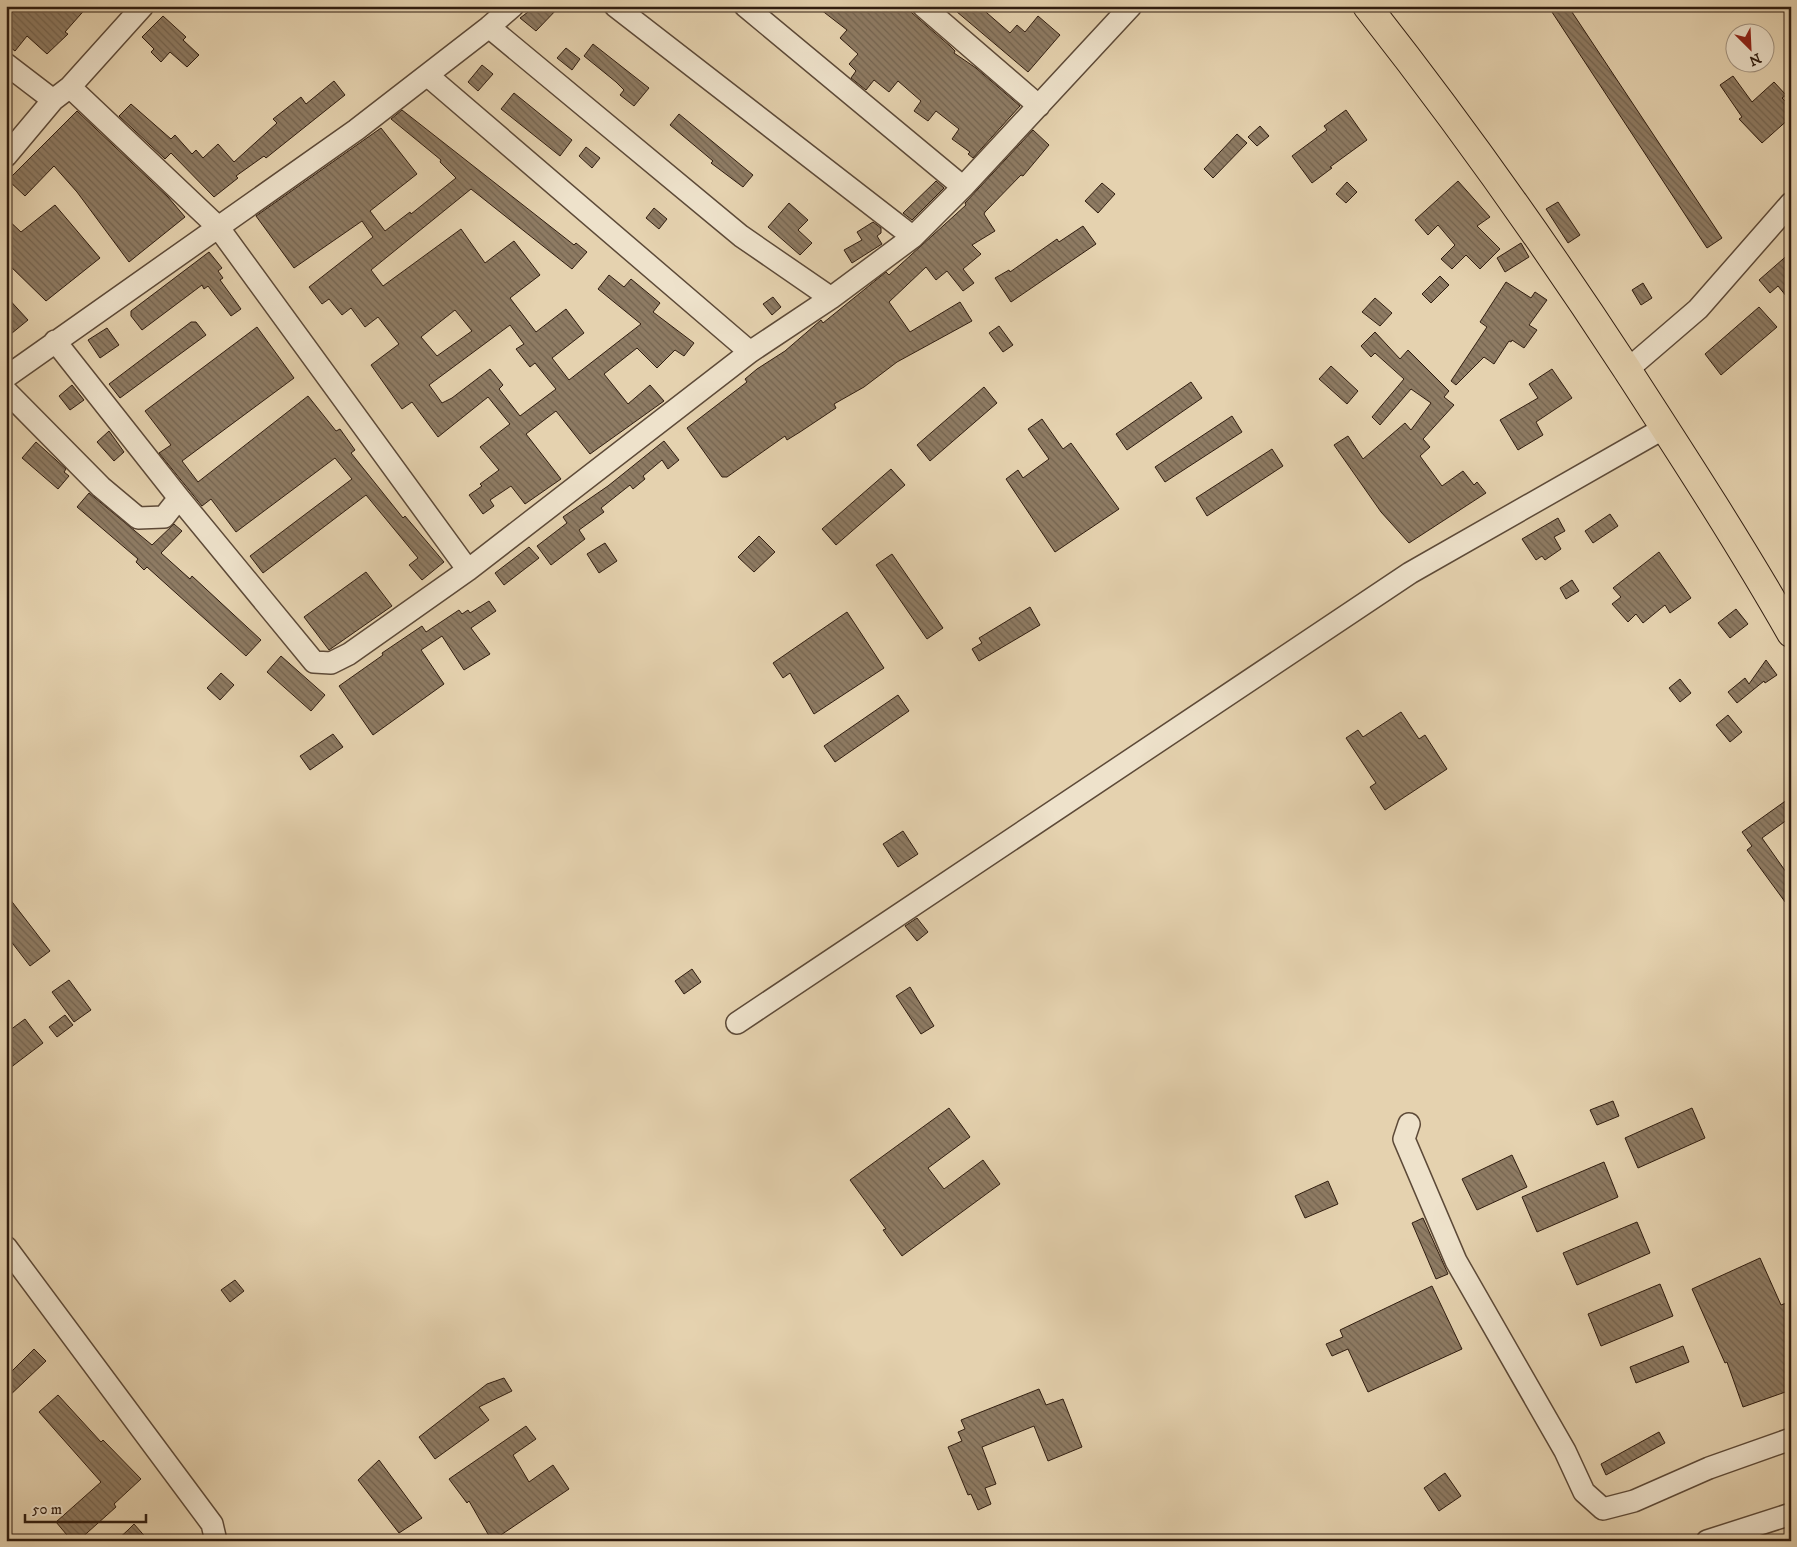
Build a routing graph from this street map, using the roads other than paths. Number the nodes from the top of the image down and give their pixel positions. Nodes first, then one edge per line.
1 (513, 6) edge
2 (616, 6) edge
3 (745, 6) edge
4 (923, 6) edge
5 (1131, 6) edge
6 (1367, 6) edge
7 (133, 10) edge
8 (489, 27) junction
9 (6, 64) edge
10 (427, 75) junction
11 (70, 87) junction
12 (53, 100) junction
13 (1039, 106) junction
14 (6, 156) edge
15 (963, 187) junction
16 (1791, 202) edge
17 (218, 227) junction
18 (913, 237) junction
19 (831, 298) junction
20 (55, 341) junction
21 (750, 352) junction
22 (1627, 370) junction
23 (6, 377) edge
24 (6, 391) edge
25 (1666, 427) junction
26 (178, 498) junction
27 (468, 570) junction
28 (1791, 633) edge
29 (737, 1023) dead end
30 (1409, 1124) dead end
31 (6, 1246) edge
32 (1791, 1439) edge
33 (1791, 1514) edge
34 (216, 1541) edge
35 (1707, 1541) edge

1 - 8 street
2 - 18 street
3 - 15 street
4 - 13 street
5 - 13 street
6 - 22 highway
7 - 11 street
8 - 10 street
8 - 19 street
9 - 12 street
10 - 17 street
10 - 21 street
11 - 12 street
11 - 17 street
12 - 14 street
13 - 15 street
15 - 18 street
16 - 22 street
17 - 20 street
17 - 27 street
18 - 19 street
19 - 21 street
20 - 23 street
20 - 26 street
21 - 27 street
22 - 25 highway
24 - 26 street
25 - 28 highway
25 - 29 street
26 - 27 street
30 - 32 street
31 - 34 street
33 - 35 street

